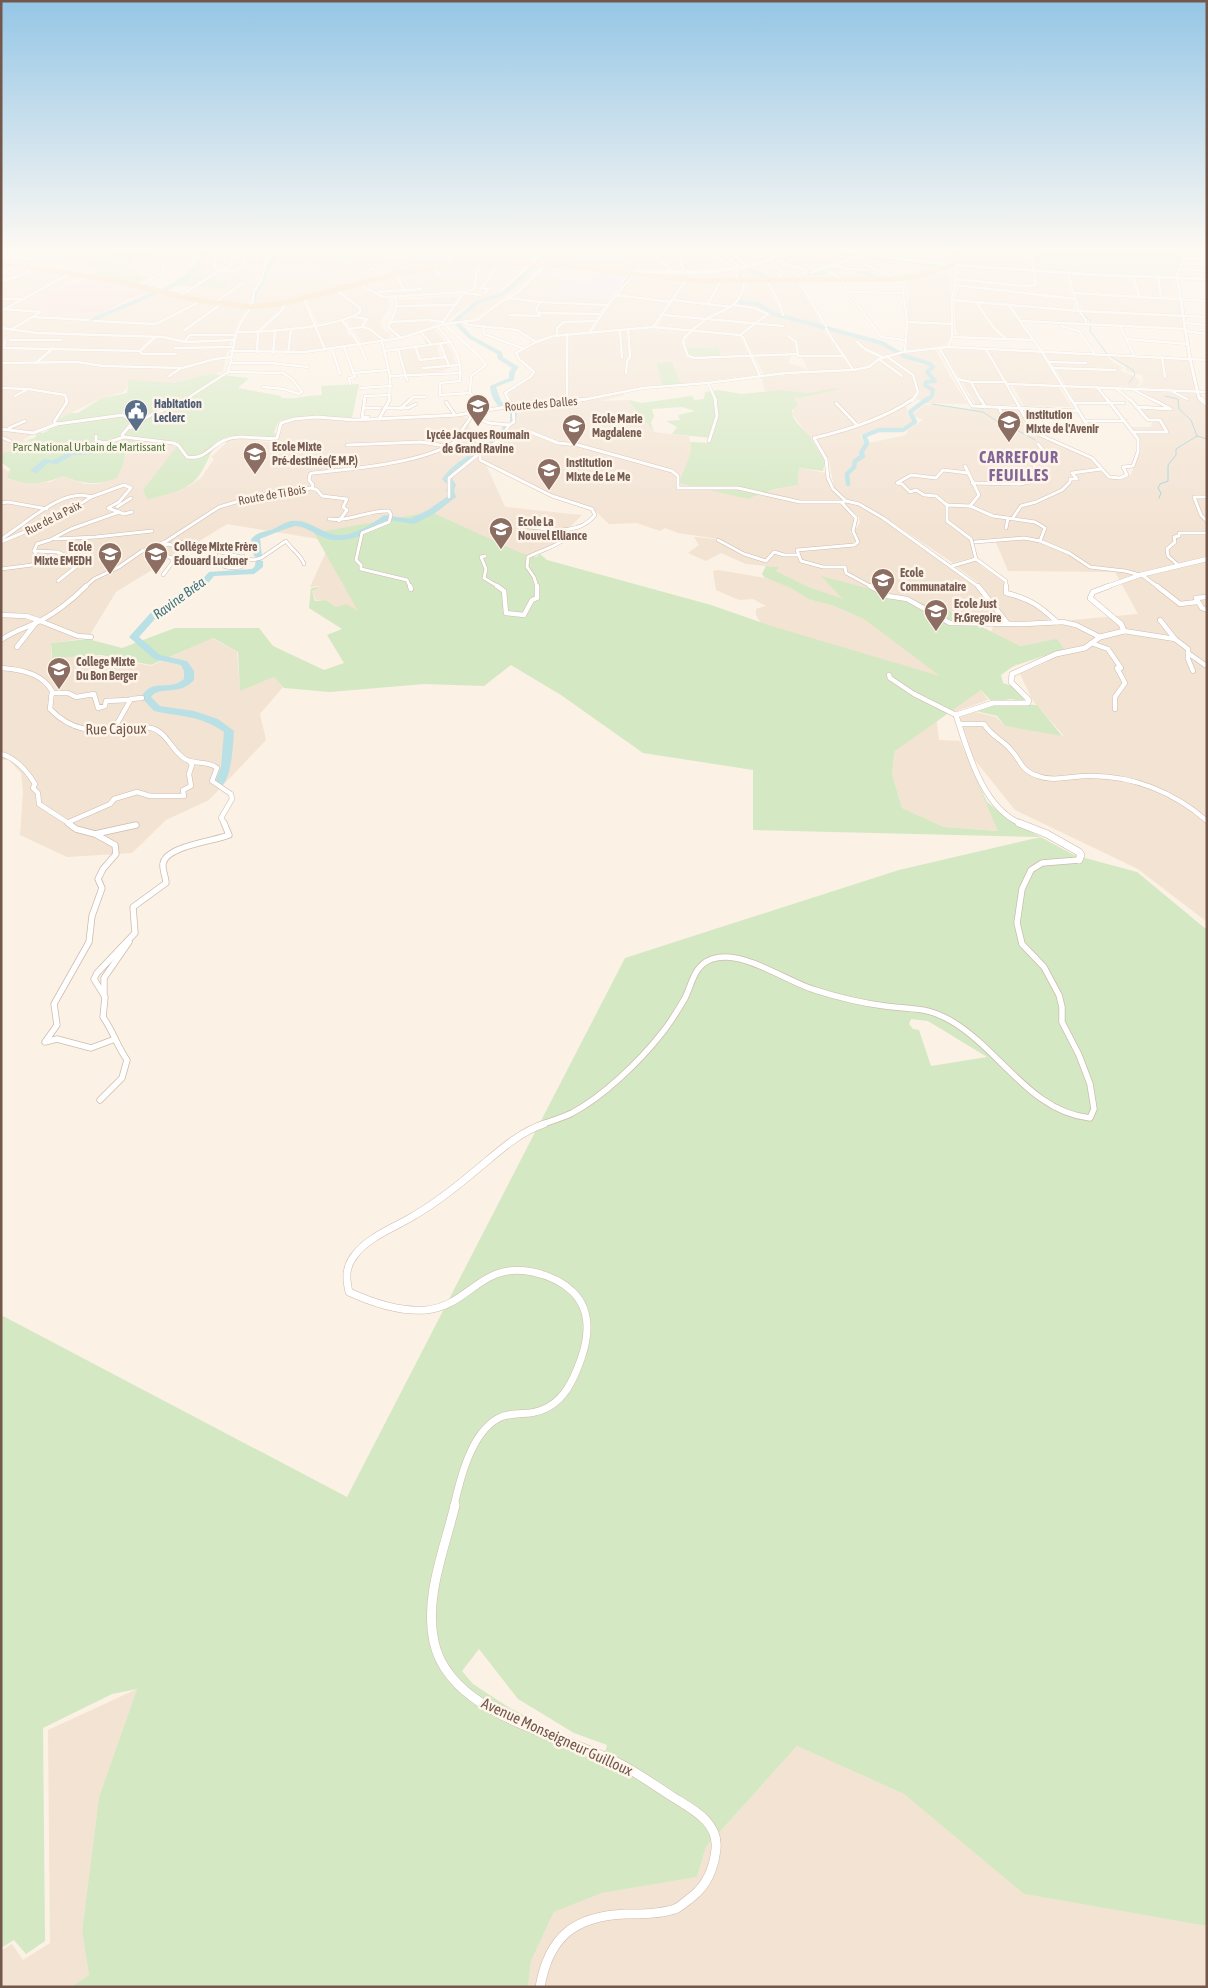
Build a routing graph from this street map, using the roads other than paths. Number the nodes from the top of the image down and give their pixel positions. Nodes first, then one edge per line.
1 (362, 344) edge
2 (1188, 344) edge
3 (56, 345) edge
4 (147, 345) edge
5 (179, 345) edge
6 (233, 345) edge
7 (257, 345) edge
8 (273, 345) edge
9 (289, 345) edge
10 (323, 345) edge
11 (357, 345) edge
12 (384, 345) edge
13 (425, 345) edge
14 (441, 345) edge
15 (453, 345) edge
16 (467, 345) edge
17 (513, 345) edge
18 (530, 345) edge
19 (567, 345) edge
20 (621, 345) edge
21 (629, 345) edge
22 (685, 345) edge
23 (746, 345) edge
24 (796, 345) edge
25 (835, 345) edge
26 (860, 345) edge
27 (904, 345) edge
28 (1037, 345) edge
29 (1090, 345) edge
30 (1129, 345) edge
31 (415, 346) junction
32 (3, 347) edge
33 (344, 347) junction
34 (939, 347) junction
35 (948, 347) joint
36 (52, 348) junction
37 (175, 348) junction
38 (332, 348) junction
39 (522, 348) junction
40 (232, 349) junction
41 (398, 349) junction
42 (986, 349) junction
43 (325, 350) junction
44 (140, 351) junction
45 (385, 351) junction
46 (257, 352) junction
47 (904, 352) junction
48 (1042, 352) junction
49 (272, 353) junction
50 (288, 353) junction
51 (1096, 353) junction
52 (170, 354) junction
53 (176, 354) dead end
54 (798, 354) junction
55 (1134, 355) junction
56 (750, 356) junction
57 (844, 356) junction
58 (231, 357) junction
59 (446, 357) junction
60 (883, 357) junction
61 (1162, 357) junction
62 (622, 358) dead end
63 (1190, 359) junction
64 (366, 360) dead end
65 (1207, 360) edge
66 (1048, 362) junction
67 (1, 363) edge
68 (36, 363) junction
69 (232, 363) junction
70 (1086, 363) dead end
71 (449, 366) junction
72 (460, 366) junction
73 (308, 367) dead end
74 (182, 368) junction
75 (424, 368) dead end
76 (1052, 368) junction
77 (389, 370) junction
78 (853, 370) junction
79 (1115, 370) dead end
80 (228, 372) junction
81 (353, 373) junction
82 (461, 373) junction
83 (626, 373) dead end
84 (340, 374) dead end
85 (169, 376) dead end
86 (390, 376) junction
87 (760, 376) junction
88 (902, 376) dead end
89 (406, 378) junction
90 (1165, 378) dead end
91 (957, 379) junction
92 (971, 382) junction
93 (708, 383) junction
94 (1006, 383) junction
95 (350, 384) dead end
96 (390, 386) junction
97 (1062, 386) junction
98 (263, 387) dead end
99 (1097, 387) junction
100 (1, 388) edge
101 (360, 388) dead end
102 (1116, 388) junction
103 (28, 389) junction
104 (1132, 389) junction
105 (1175, 391) junction
106 (1198, 391) junction
107 (470, 392) junction
108 (1207, 392) edge
109 (390, 394) junction
110 (15, 396) dead end
111 (425, 397) dead end
112 (1187, 399) dead end
113 (446, 402) dead end
114 (567, 402) junction
115 (836, 403) dead end
116 (1075, 403) junction
117 (1111, 403) junction
118 (1124, 403) dead end
119 (416, 404) dead end
120 (1207, 404) edge
121 (512, 406) junction
122 (985, 407) junction
123 (999, 407) junction
124 (1137, 407) junction
125 (363, 408) junction
126 (382, 408) junction
127 (400, 408) junction
128 (1020, 408) junction
129 (1048, 409) junction
130 (487, 410) junction
131 (1078, 411) junction
132 (455, 415) junction
133 (470, 415) junction
134 (377, 418) junction
135 (1004, 418) dead end
136 (25, 421) dead end
137 (1084, 421) junction
138 (1125, 421) junction
139 (57, 424) junction
140 (509, 425) junction
141 (857, 425) junction
142 (1059, 427) dead end
143 (130, 428) junction
144 (1089, 428) dead end
145 (1, 429) edge
146 (6, 429) junction
147 (1134, 432) junction
148 (504, 434) junction
149 (96, 436) dead end
150 (1, 437) edge
151 (124, 437) junction
152 (10, 441) dead end
153 (709, 441) dead end
154 (1038, 444) dead end
155 (347, 445) dead end
156 (445, 446) junction
157 (480, 453) junction
158 (965, 466) dead end
159 (1101, 469) junction
160 (968, 473) junction
161 (972, 483) junction
162 (312, 488) junction
163 (91, 497) junction
164 (449, 497) dead end
165 (1207, 497) edge
166 (131, 498) dead end
167 (844, 502) junction
168 (1, 503) edge
169 (947, 505) junction
170 (970, 506) junction
171 (48, 509) junction
172 (113, 509) junction
173 (119, 512) junction
174 (132, 512) dead end
175 (1010, 518) junction
176 (328, 519) dead end
177 (339, 521) junction
178 (1207, 521) edge
179 (523, 526) dead end
180 (1006, 528) dead end
181 (152, 530) dead end
182 (562, 530) junction
183 (1207, 533) edge
184 (53, 538) junction
185 (718, 540) dead end
186 (1, 541) edge
187 (1040, 541) junction
188 (974, 542) junction
189 (158, 546) junction
190 (34, 551) junction
191 (218, 551) junction
192 (798, 555) junction
193 (243, 556) junction
194 (485, 556) dead end
195 (976, 558) junction
196 (1207, 559) edge
197 (304, 564) dead end
198 (1178, 565) junction
199 (952, 566) junction
200 (1, 569) edge
201 (163, 575) dead end
202 (1141, 575) junction
203 (58, 581) dead end
204 (411, 589) dead end
205 (1207, 597) edge
206 (1197, 602) junction
207 (1207, 610) edge
208 (1, 615) edge
209 (1160, 620) dead end
210 (39, 621) junction
211 (1057, 622) junction
212 (1008, 624) junction
213 (1124, 631) junction
214 (92, 637) dead end
215 (1100, 637) junction
216 (1176, 639) junction
217 (1, 640) edge
218 (1091, 643) junction
219 (17, 647) dead end
220 (1188, 653) junction
221 (1206, 665) dead end
222 (1, 668) edge
223 (1192, 671) dead end
224 (888, 675) dead end
225 (52, 693) junction
226 (142, 698) dead end
227 (129, 700) junction
228 (1115, 709) dead end
229 (956, 715) junction
230 (959, 724) junction
231 (114, 728) junction
232 (2, 752) edge
233 (190, 762) junction
234 (1207, 821) edge
235 (69, 822) junction
236 (136, 825) dead end
237 (95, 834) junction
238 (1079, 860) joint
239 (131, 938) junction
240 (105, 997) junction
241 (115, 1040) junction
242 (100, 1100) dead end
243 (540, 1987) edge

1 - 64 street
2 - 63 street
3 - 36 street
4 - 44 street
5 - 37 street
6 - 40 street
7 - 46 street
8 - 49 street
9 - 50 street
10 - 43 street
11 - 33 street
12 - 45 street
13 - 31 street
14 - 59 street
15 - 72 street
16 - 107 street
17 - 39 street
18 - 39 street
19 - 114 street
20 - 62 street
21 - 83 street
22 - 56 street
23 - 56 street
24 - 54 street
25 - 57 street
26 - 60 street
27 - 47 street
28 - 48 street
29 - 51 street
30 - 55 street
31 - 41 street
31 - 59 street
32 - 36 street
33 - 38 street
33 - 81 street
34 - 35 street, Route des Dalles
34 - 47 street, Route des Dalles
34 - 91 street
35 - 42 street, Route des Dalles
36 - 44 street
36 - 68 street
37 - 40 street
37 - 52 street
38 - 43 street
38 - 84 street
39 - 121 street
40 - 46 street
40 - 58 street
41 - 45 street
41 - 89 street
42 - 48 street, Route des Dalles
42 - 94 street
43 - 50 street
44 - 52 street
45 - 77 street
46 - 49 street
47 - 60 street, Route des Dalles
48 - 51 street, Route des Dalles
48 - 66 street
49 - 50 street
51 - 55 street, Route des Dalles
52 - 53 street
54 - 56 street
54 - 57 street
55 - 61 street, Route des Dalles
56 - 87 street
57 - 78 street
58 - 69 street
58 - 74 street
59 - 71 street
60 - 78 street, Route des Dalles
60 - 88 street
60 - 141 street
61 - 63 street, Route des Dalles
61 - 90 street
63 - 65 street, Route des Dalles
63 - 106 street
66 - 70 street
66 - 76 street
67 - 68 street
68 - 74 street
69 - 73 street
69 - 80 street
71 - 72 street
71 - 75 street
72 - 82 street
74 - 85 street
76 - 79 street
76 - 97 street
77 - 81 street
77 - 86 street
78 - 87 street, Route des Dalles
80 - 98 street
80 - 143 street
81 - 95 street
82 - 89 street
82 - 107 street
86 - 89 street
86 - 96 street
87 - 93 street, Route des Dalles
91 - 92 street
91 - 122 street
92 - 94 street
92 - 122 street
93 - 114 street, Route des Dalles
93 - 153 street
94 - 97 street
94 - 128 street
96 - 101 street
96 - 109 street
97 - 99 street
97 - 116 street
99 - 102 street
99 - 117 street
100 - 103 street
102 - 104 street
102 - 124 street
103 - 110 street
103 - 139 street
104 - 105 street
104 - 124 street
105 - 106 street
105 - 112 street
106 - 108 street
106 - 120 street
107 - 130 street
109 - 125 street
109 - 126 street
111 - 127 street
113 - 132 street
114 - 121 street, Route des Dalles
115 - 141 street
116 - 117 street
116 - 131 street
117 - 118 street
117 - 138 street
119 - 127 street
121 - 130 street, Route des Dalles
121 - 140 street
122 - 123 street
123 - 128 street
123 - 135 street
124 - 147 street
125 - 126 street
125 - 134 street
126 - 127 street
126 - 134 street
128 - 129 street
128 - 159 street
129 - 131 street
129 - 142 street
130 - 133 street, Route des Dalles
131 - 137 street
132 - 133 street, Route des Dalles
132 - 134 street, Route des Dalles
133 - 140 street
133 - 156 street, Route de Ti Bois
134 - 151 street, Route des Dalles
136 - 146 street
137 - 138 street
137 - 144 street
138 - 147 street
139 - 143 street
139 - 146 street
140 - 148 street
141 - 167 street
143 - 151 street
145 - 146 street
147 - 159 street
148 - 157 street
148 - 167 street
149 - 151 street
150 - 152 street
154 - 161 street
155 - 156 street
156 - 162 street, Route de Ti Bois
157 - 164 street
157 - 182 street
158 - 160 street
159 - 175 street
160 - 161 street
160 - 169 street
161 - 170 street
162 - 177 street
162 - 189 street, Route de Ti Bois
163 - 171 street, Rue de la Paix
163 - 172 street
163 - 186 street, Rue de la Paix
165 - 178 street
166 - 172 street
167 - 192 street
167 - 199 street
168 - 171 street
169 - 170 street
169 - 188 street
170 - 175 street
171 - 186 street, Rue de la Paix
172 - 173 street
173 - 174 street
173 - 184 street
175 - 180 street
175 - 187 street
176 - 177 street
177 - 204 street
179 - 182 street
181 - 184 street
182 - 194 street
183 - 198 street
184 - 190 street
185 - 192 street
187 - 188 street
187 - 202 street
188 - 195 street
189 - 191 street
189 - 201 street
189 - 210 street, Route de Ti Bois
190 - 200 street
190 - 203 street
191 - 193 street
191 - 193 street
192 - 212 street
193 - 197 street
195 - 199 street
195 - 211 street
196 - 198 street
198 - 202 street
199 - 212 street
202 - 206 street
202 - 213 street
205 - 206 street
206 - 207 street
208 - 210 street
209 - 216 street
210 - 214 street
210 - 217 street, Route de Ti Bois
210 - 219 street
211 - 212 street
211 - 215 street
213 - 215 street
213 - 216 street
215 - 218 street
216 - 220 street
218 - 228 street
218 - 229 street
220 - 221 street
220 - 223 street
222 - 225 street
224 - 229 street
225 - 227 street
225 - 231 street, Rue Cajoux
226 - 227 street
227 - 231 street
229 - 230 street, Avenue Monseigneur Guilloux
230 - 234 street
230 - 238 street, Avenue Monseigneur Guilloux
231 - 233 street, Rue Cajoux
232 - 235 street
233 - 235 street
233 - 239 street
235 - 237 street
236 - 237 street
237 - 241 street
238 - 243 street, Avenue Monseigneur Guilloux
239 - 240 street
239 - 240 street
240 - 241 street
241 - 242 street

